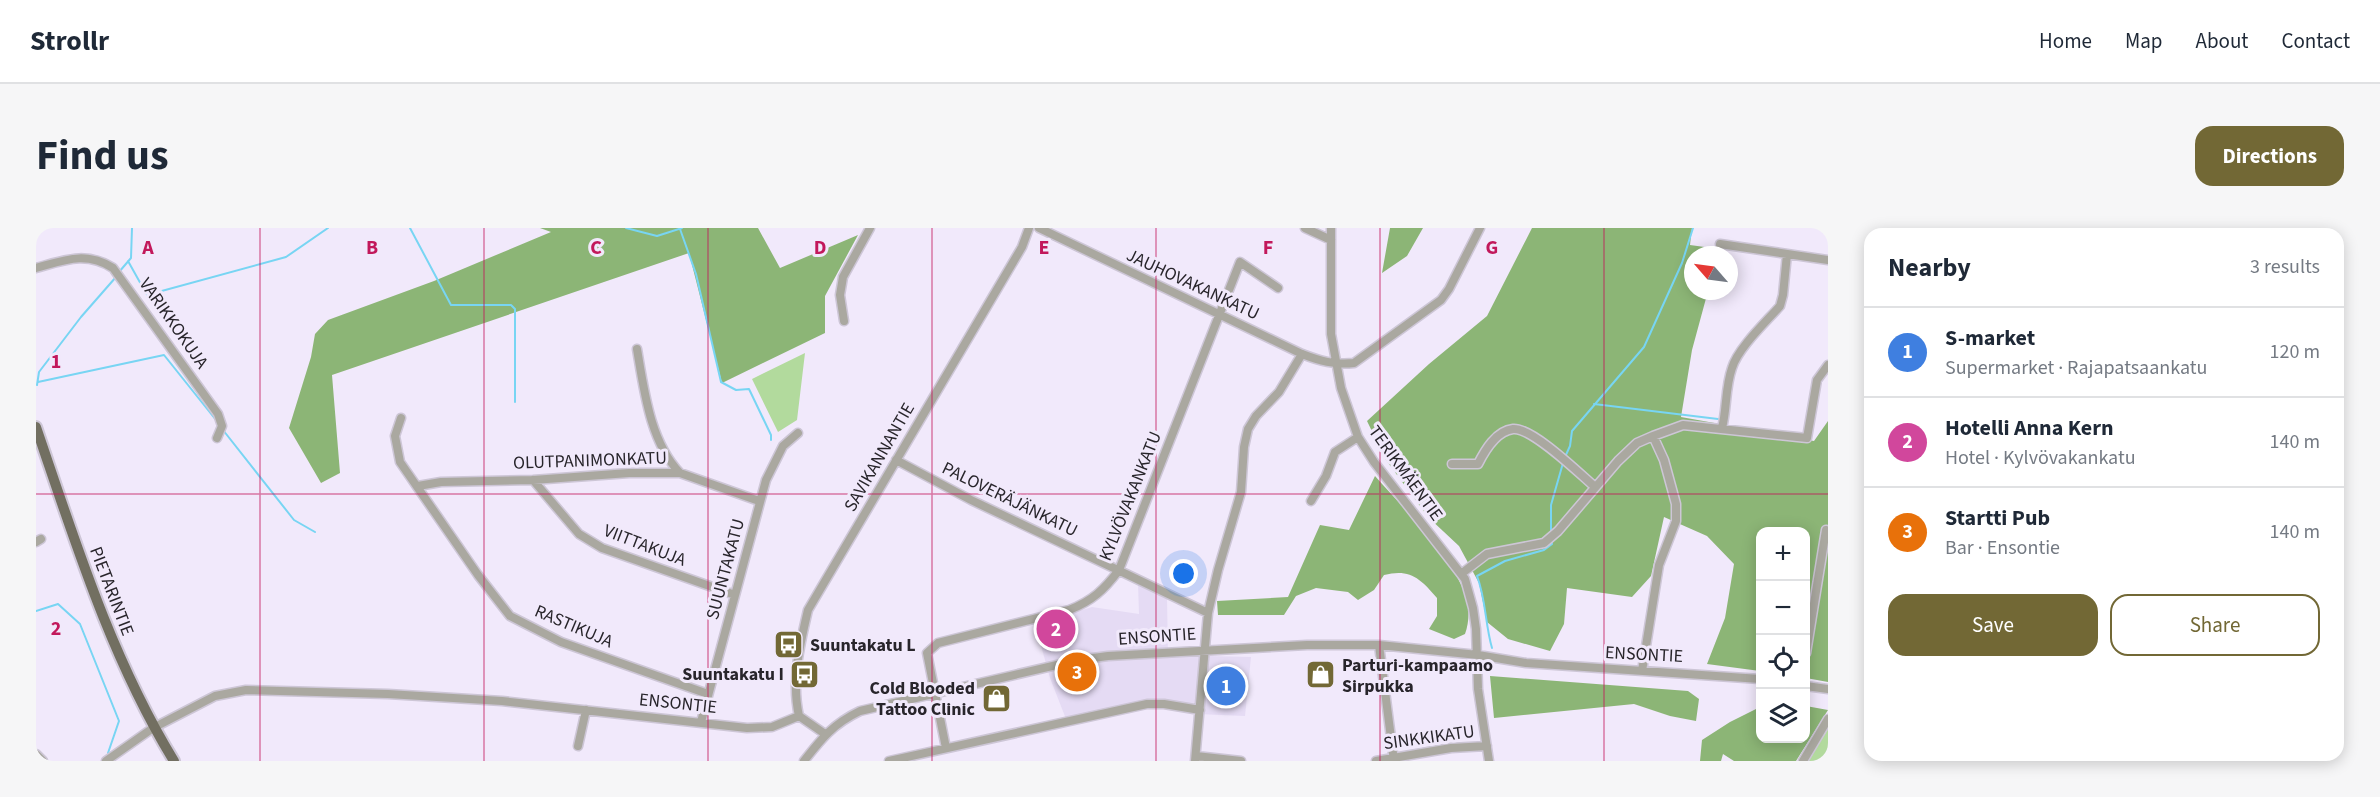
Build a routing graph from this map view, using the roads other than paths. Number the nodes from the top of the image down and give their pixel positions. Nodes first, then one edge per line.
1 (870, 228) edge
2 (1029, 228) edge
3 (1039, 228) edge
4 (1305, 228) edge
5 (1331, 228) edge
6 (1480, 228) edge
7 (1330, 240) junction
8 (1720, 244) dead end
9 (1787, 254) junction
10 (1828, 260) edge
11 (36, 268) edge
12 (1278, 288) dead end
13 (1219, 314) junction
14 (844, 321) dead end
15 (637, 349) dead end
16 (1302, 354) junction
17 (1336, 364) junction
18 (1828, 365) edge
19 (401, 418) dead end
20 (36, 427) edge
21 (1722, 428) junction
22 (798, 433) dead end
23 (1653, 436) junction
24 (1358, 437) junction
25 (217, 438) dead end
26 (896, 460) junction
27 (1452, 464) dead end
28 (680, 473) junction
29 (533, 480) junction
30 (418, 486) junction
31 (1595, 487) junction
32 (759, 501) junction
33 (1311, 501) dead end
34 (1826, 531) dead end
35 (1119, 570) junction
36 (1461, 574) junction
37 (735, 595) junction
38 (1208, 613) junction
39 (1809, 635) edge
40 (1379, 645) junction
41 (1206, 650) junction
42 (1478, 655) junction
43 (1642, 671) junction
44 (1756, 679) edge
45 (1810, 687) edge
46 (1828, 689) edge
47 (708, 694) junction
48 (936, 694) junction
49 (586, 710) junction
50 (1200, 710) junction
51 (799, 716) junction
52 (1828, 719) edge
53 (701, 722) junction
54 (153, 728) junction
55 (825, 734) junction
56 (578, 746) dead end
57 (1487, 746) junction
58 (946, 748) junction
59 (36, 754) edge
60 (1196, 759) edge
61 (1394, 760) edge
62 (43, 761) edge
63 (106, 761) edge
64 (174, 761) edge
65 (804, 761) edge
66 (889, 761) edge
67 (1241, 761) edge
68 (1376, 761) edge
69 (1489, 761) edge
70 (1803, 761) edge

1 - 14 street
2 - 26 street, SAVIKANNANTIE
3 - 13 street, JAUHOVAKANKATU
4 - 7 street
5 - 7 street, TERIKMÄENTIE
6 - 17 street
7 - 17 street, TERIKMÄENTIE
8 - 9 street
9 - 10 street
9 - 21 street
11 - 25 street, VARIKKOKUJA
12 - 13 street, KYLVÖVAKANKATU
13 - 16 street, JAUHOVAKANKATU
13 - 35 street, KYLVÖVAKANKATU
15 - 28 street
16 - 17 street, JAUHOVAKANKATU
16 - 38 street
17 - 24 street, TERIKMÄENTIE
18 - 21 street
19 - 30 street, RASTIKUJA
20 - 54 main road, PIETARINTIE
21 - 23 street
22 - 32 street, SUUNTAKATU
23 - 31 street
23 - 43 street
24 - 33 street
24 - 36 street, TERIKMÄENTIE
26 - 35 street, PALOVERÄJÄNKATU
26 - 51 street, SAVIKANNANTIE
27 - 31 street
28 - 29 street, OLUTPANIMONKATU
28 - 32 street, OLUTPANIMONKATU
29 - 30 street, OLUTPANIMONKATU
29 - 37 street, VIITTAKUJA
30 - 47 street, RASTIKUJA
31 - 36 street
32 - 37 street, SUUNTAKATU
34 - 39 street
35 - 38 street, PALOVERÄJÄNKATU
35 - 48 street, KYLVÖVAKANKATU
36 - 42 street, TERIKMÄENTIE
37 - 47 street, SUUNTAKATU
38 - 41 street
40 - 41 street, ENSONTIE
40 - 42 street, ENSONTIE
40 - 61 street
41 - 48 street, ENSONTIE
41 - 50 street
42 - 43 street, ENSONTIE
42 - 57 street, TERIKMÄENTIE
43 - 44 street, ENSONTIE
45 - 46 street
47 - 53 street, SUUNTAKATU
48 - 55 street, ENSONTIE
48 - 58 street, KYLVÖVAKANKATU
49 - 53 street, ENSONTIE
49 - 54 street, ENSONTIE
49 - 56 street
50 - 58 street
50 - 60 street
51 - 53 street, ENSONTIE
51 - 55 street
52 - 70 street
54 - 63 street, ENSONTIE
54 - 64 main road, PIETARINTIE
55 - 65 street, ENSONTIE
57 - 61 street, SINKKIKATU
57 - 69 street, TERIKMÄENTIE
58 - 66 street
59 - 62 street
60 - 67 street
61 - 68 street, SINKKIKATU

